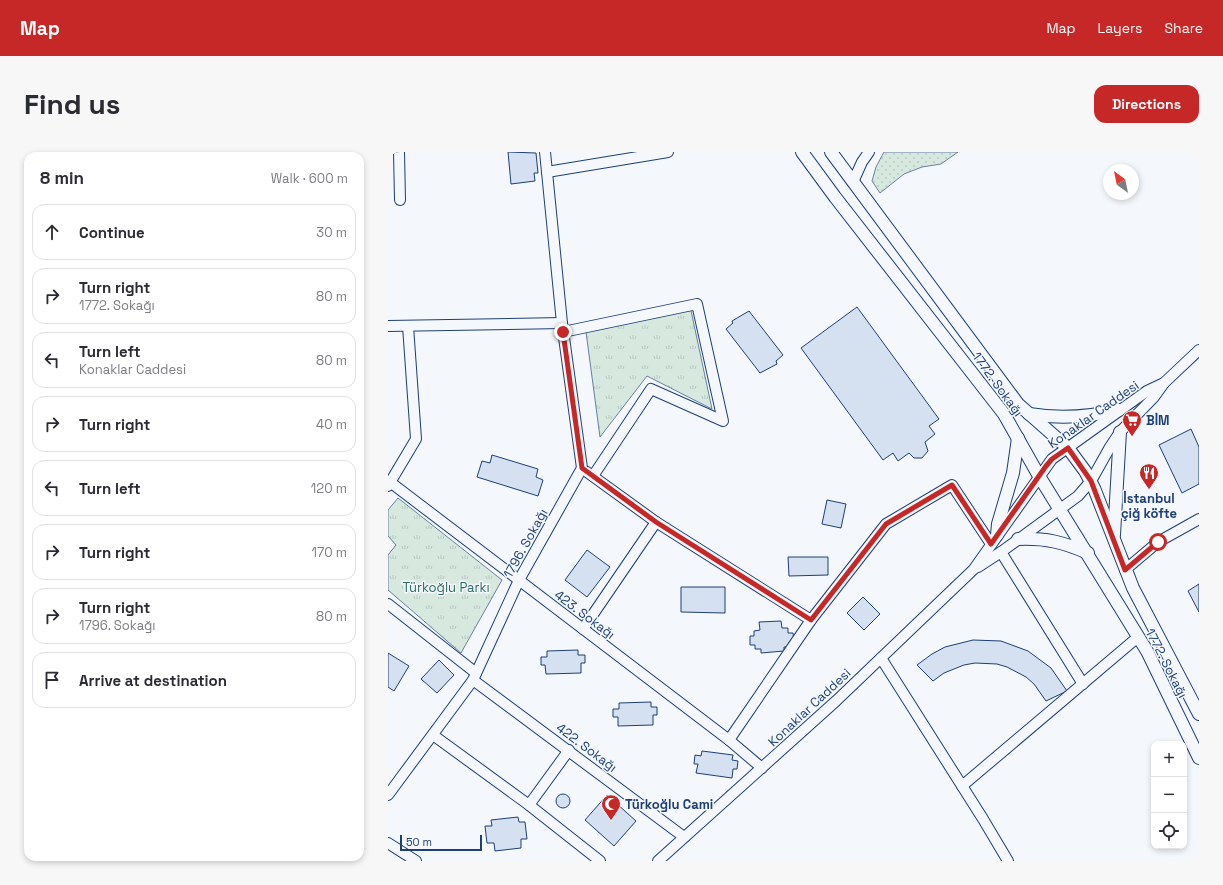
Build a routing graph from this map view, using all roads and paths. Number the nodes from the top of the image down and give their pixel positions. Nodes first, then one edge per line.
1 (398, 152) edge
2 (545, 152) edge
3 (668, 152) edge
4 (802, 152) edge
5 (831, 152) edge
6 (869, 152) edge
7 (547, 172) junction
8 (853, 182) junction
9 (400, 200) dead end
10 (388, 326) edge
11 (408, 326) junction
12 (562, 328) junction
13 (1199, 350) edge
14 (1164, 383) junction
15 (1119, 410) junction
16 (1030, 414) junction
17 (1120, 432) junction
18 (1018, 438) junction
19 (1068, 448) junction
20 (582, 468) junction
21 (593, 476) junction
22 (1039, 476) junction
23 (1091, 481) junction
24 (389, 484) edge
25 (1061, 509) junction
26 (1199, 519) edge
27 (656, 522) junction
28 (1018, 539) junction
29 (994, 540) junction
30 (1114, 541) junction
31 (1001, 552) junction
32 (1088, 553) junction
33 (974, 569) junction
34 (1125, 570) junction
35 (519, 580) junction
36 (388, 604) edge
37 (811, 620) junction
38 (582, 629) junction
39 (1138, 637) junction
40 (881, 658) junction
41 (474, 676) junction
42 (1083, 684) junction
43 (1199, 714) edge
44 (433, 735) junction
45 (729, 740) junction
46 (569, 750) junction
47 (1199, 758) edge
48 (762, 768) junction
49 (962, 786) junction
50 (388, 795) edge
51 (529, 805) junction
52 (684, 837) junction
53 (388, 843) edge
54 (416, 861) edge
55 (600, 861) edge
56 (658, 861) edge
57 (1008, 861) edge

1 - 9 street
2 - 7 street
3 - 7 street
4 - 18 street, 1772. Sokağı
5 - 8 street, 1772. Sokağı
6 - 8 street
7 - 12 street
8 - 16 street, 1772. Sokağı
10 - 11 street
11 - 12 street
11 - 24 street
12 - 20 street
12 - 21 street
13 - 14 street, Konaklar Caddesi
14 - 15 street, Konaklar Caddesi
14 - 17 street, Konaklar Caddesi
15 - 16 street
15 - 19 street, Konaklar Caddesi
16 - 19 street, 1772. Sokağı
17 - 23 street, Konaklar Caddesi
17 - 30 street
18 - 22 street, 1772. Sokağı
18 - 29 street
19 - 22 street, Konaklar Caddesi
19 - 23 street, 1772. Sokağı
20 - 21 street
20 - 35 street, 1796. Sokağı
21 - 27 street
22 - 25 street, 1772. Sokağı
22 - 29 street, Konaklar Caddesi
23 - 25 street, Konaklar Caddesi
23 - 30 street, 1772. Sokağı
24 - 35 street, 423. Sokağı
25 - 28 street, Konaklar Caddesi
25 - 32 street, 1772. Sokağı
26 - 34 street
27 - 37 street
27 - 38 street
28 - 31 street, Konaklar Caddesi
28 - 32 street
29 - 33 street, Konaklar Caddesi
29 - 37 street
30 - 34 street, 1772. Sokağı
31 - 33 street, Konaklar Caddesi
31 - 42 street
32 - 39 street, 1772. Sokağı
33 - 40 street, Konaklar Caddesi
34 - 43 street, 1772. Sokağı
35 - 38 street, 423. Sokağı
35 - 41 street, 1796. Sokağı
36 - 41 street, 422. Sokağı
37 - 45 street
38 - 45 street, 423. Sokağı
39 - 42 street
39 - 47 street, 1772. Sokağı
40 - 48 street, Konaklar Caddesi
40 - 49 street
41 - 44 street, 1796. Sokağı
41 - 46 street, 422. Sokağı
42 - 49 street
44 - 50 street, 1796. Sokağı
44 - 51 street
45 - 48 street, 423. Sokağı
46 - 51 street
46 - 52 street, 422. Sokağı
48 - 52 street, Konaklar Caddesi
49 - 57 street
51 - 55 street
52 - 56 street, Konaklar Caddesi
53 - 54 street

